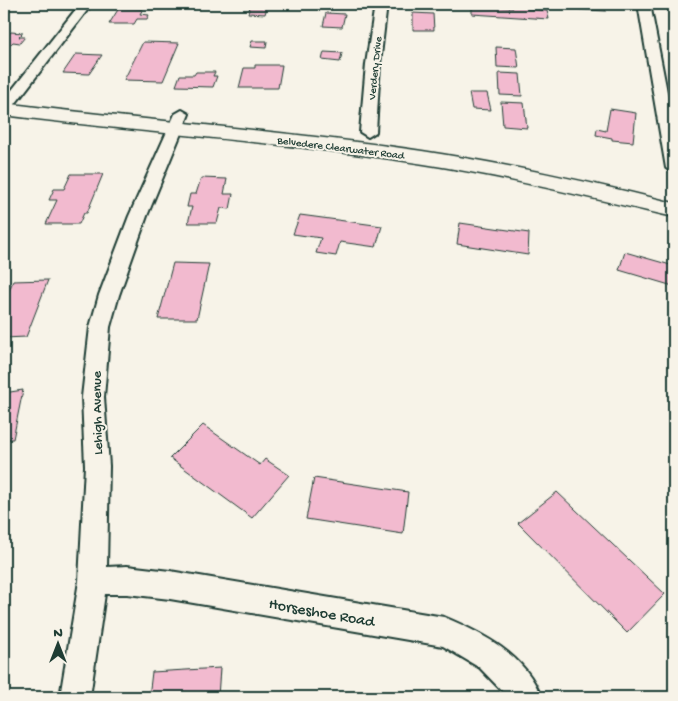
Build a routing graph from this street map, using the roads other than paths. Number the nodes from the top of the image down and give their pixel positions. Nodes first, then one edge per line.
1 (86, 4) edge
2 (381, 4) edge
3 (644, 4) edge
4 (6, 103) edge
5 (177, 122) junction
6 (368, 132) junction
7 (674, 168) edge
8 (618, 177) dead end
9 (674, 210) edge
10 (93, 581) junction
11 (75, 697) edge
12 (526, 697) edge

1 - 4 street
2 - 6 street, Verdery Drive
3 - 7 street
4 - 5 main road, Belvedere Clearwater Road
5 - 6 main road, Belvedere Clearwater Road
5 - 9 main road, Belvedere Clearwater Road
5 - 10 street, Lehigh Avenue
6 - 8 main road, Belvedere Clearwater Road
10 - 11 street, Lehigh Avenue
10 - 12 street, Horseshoe Road

